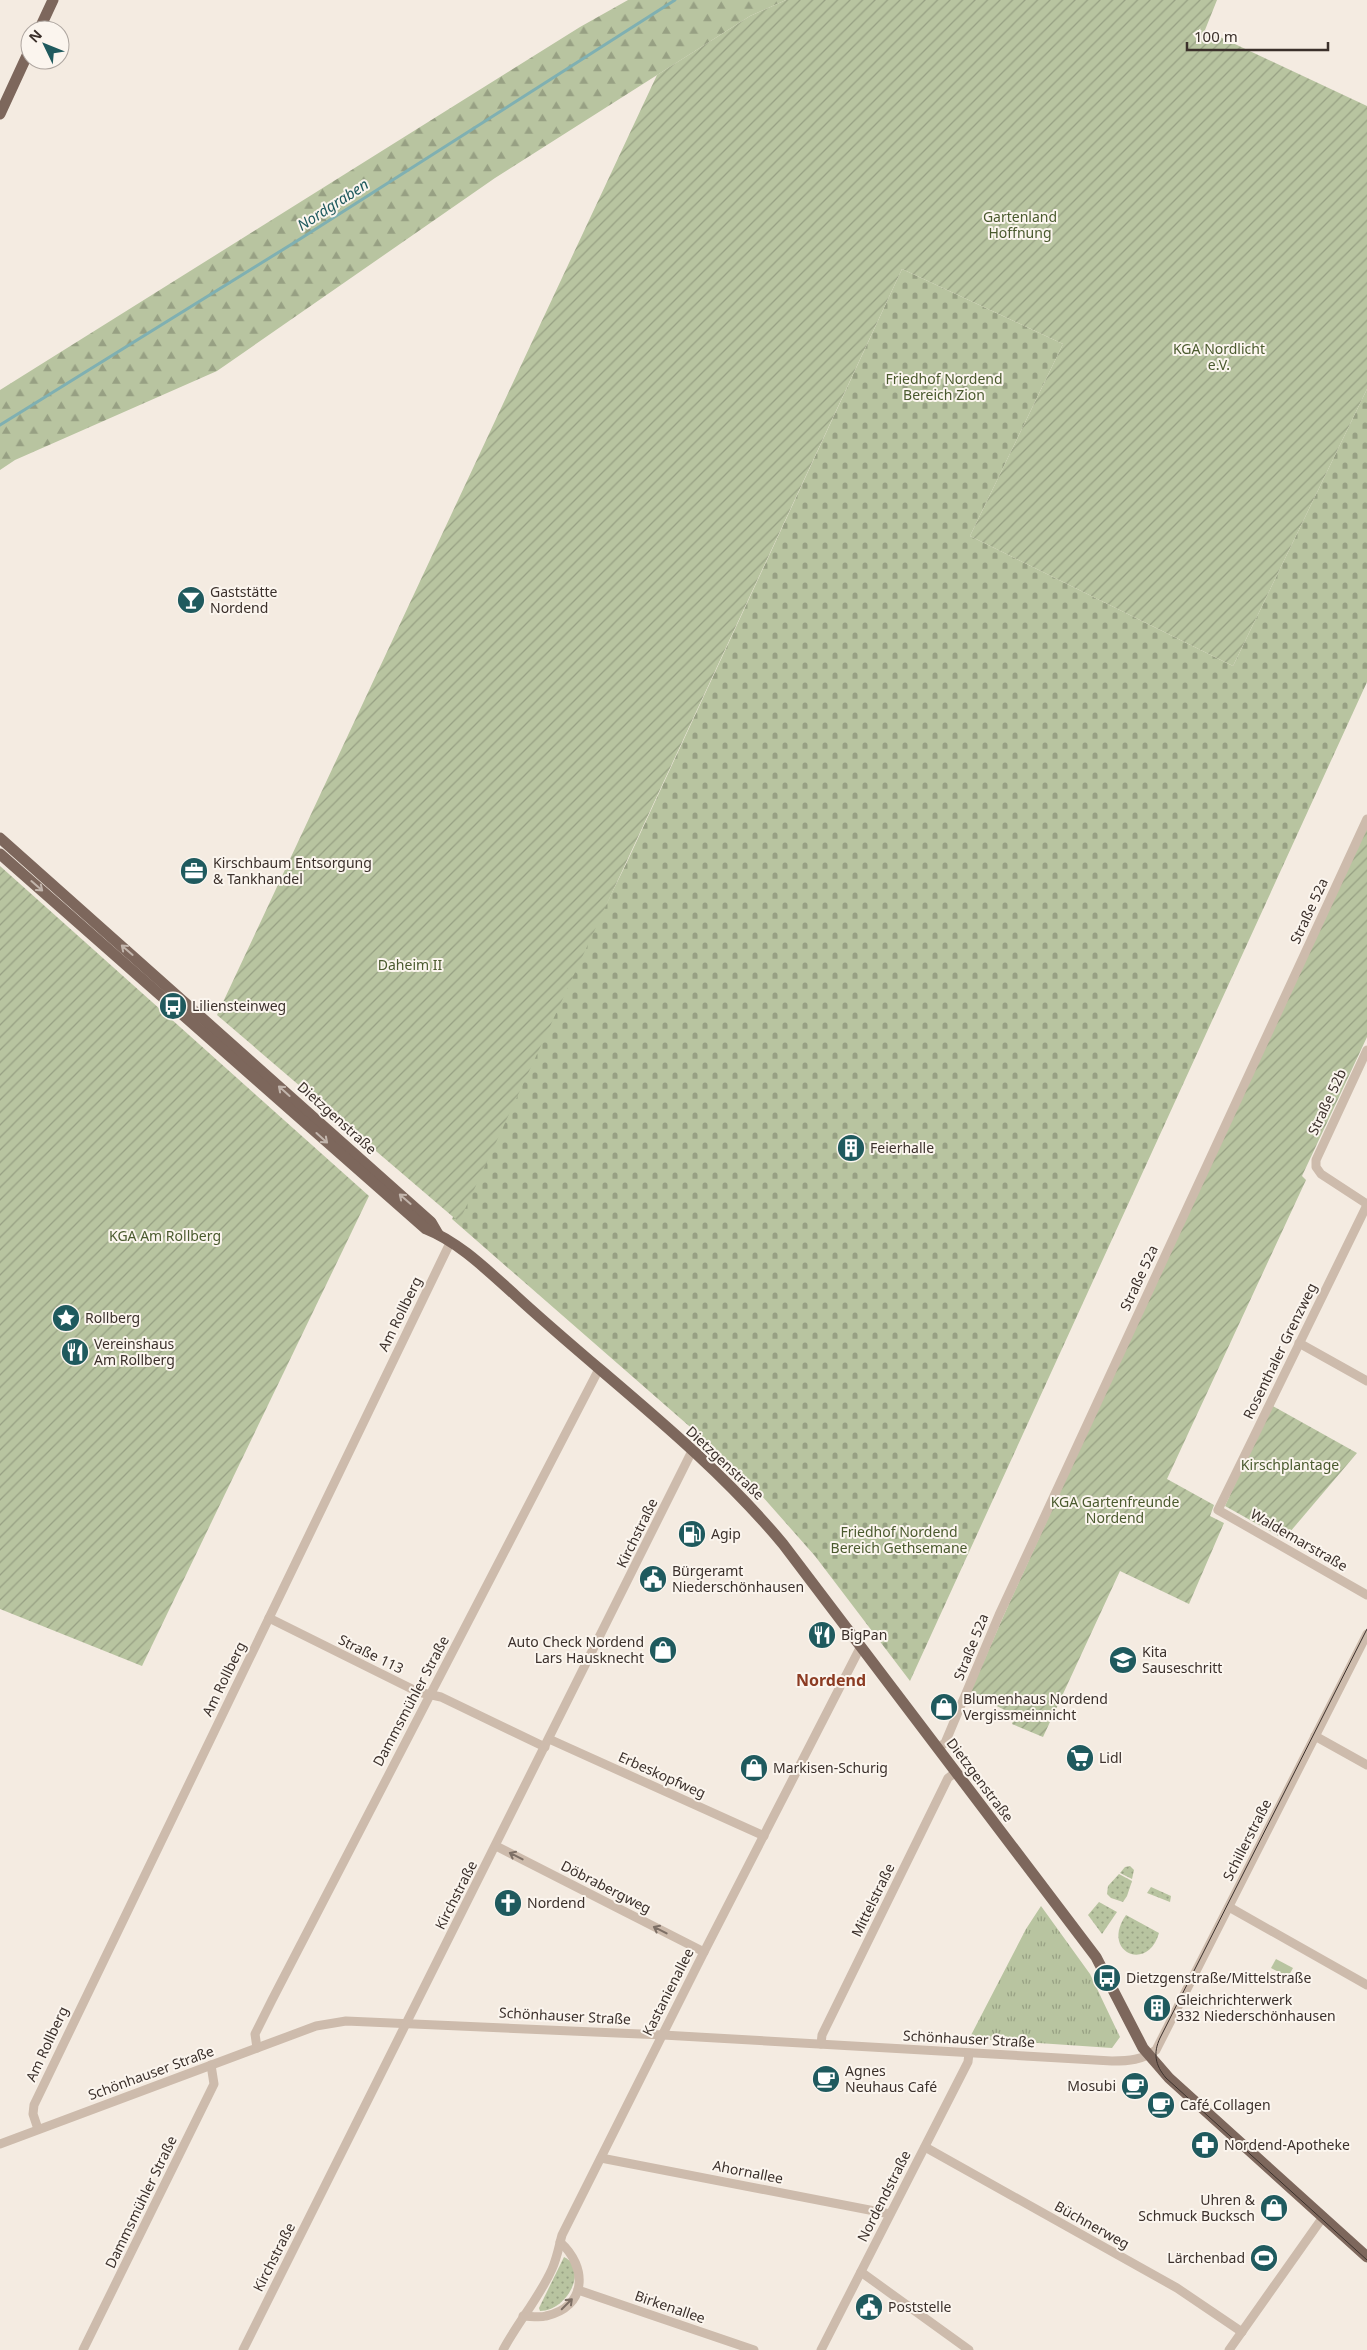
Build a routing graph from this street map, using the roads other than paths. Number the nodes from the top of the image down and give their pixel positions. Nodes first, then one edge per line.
1 (53, 0) edge
2 (44, 20) edge
3 (21, 70) edge
4 (0, 114) edge
5 (1367, 819) edge
6 (1, 840) edge
7 (0, 854) edge
8 (210, 1032) junction
9 (1367, 1050) edge
10 (1367, 1204) edge
11 (450, 1243) junction
12 (1299, 1343) junction
13 (599, 1368) junction
14 (1367, 1381) edge
15 (692, 1452) junction
16 (1218, 1510) joint
17 (1367, 1595) edge
18 (269, 1618) junction
19 (1367, 1634) edge
20 (861, 1646) junction
21 (429, 1695) junction
22 (1315, 1736) junction
23 (547, 1743) junction
24 (938, 1748) junction
25 (1367, 1765) edge
26 (956, 1772) junction
27 (764, 1836) junction
28 (496, 1846) junction
29 (1229, 1907) junction
30 (704, 1952) junction
31 (1367, 1985) edge
32 (406, 2023) junction
33 (663, 2034) junction
34 (820, 2044) junction
35 (257, 2048) junction
36 (969, 2053) junction
37 (1148, 2056) junction
38 (211, 2065) junction
39 (38, 2129) junction
40 (0, 2144) edge
41 (925, 2147) junction
42 (601, 2158) junction
43 (890, 2214) junction
44 (1323, 2217) junction
45 (560, 2242) junction
46 (1367, 2257) edge
47 (861, 2272) junction
48 (578, 2290) junction
49 (523, 2316) junction
50 (1242, 2332) junction
51 (84, 2350) edge
52 (243, 2350) edge
53 (503, 2350) edge
54 (754, 2350) edge
55 (822, 2350) edge
56 (969, 2350) edge
57 (1229, 2350) edge

1 - 2 main road
3 - 4 main road
5 - 24 street, Straße 52a
8 -> 6 main road, Dietzgenstraße
7 -> 8 main road, Dietzgenstraße
8 - 11 main road, Dietzgenstraße
9 - 10 street, Straße 52b
10 - 12 street, Rosenthaler Grenzweg
11 - 13 main road, Dietzgenstraße
11 - 18 street, Am Rollberg
12 - 14 street
12 - 16 street, Rosenthaler Grenzweg
13 - 15 main road, Dietzgenstraße
13 - 21 street, Dammsmühler Straße
15 - 20 main road, Dietzgenstraße
15 - 23 street, Kirchstraße
16 - 17 street, Waldemarstraße
18 - 21 street, Straße 113
18 - 39 street, Am Rollberg
19 - 22 street, Schillerstraße
20 - 24 main road, Dietzgenstraße
20 - 27 street, Kastanienallee
21 - 23 street, Straße 113
21 - 35 street, Dammsmühler Straße
22 - 25 street
22 - 29 street, Schillerstraße
23 - 27 street, Erbeskopfweg
23 - 28 street, Kirchstraße
24 - 26 main road, Dietzgenstraße
26 - 34 street, Mittelstraße
26 - 37 main road, Dietzgenstraße
27 - 30 street, Kastanienallee
30 -> 28 street, Döbrabergweg
28 - 32 street, Kirchstraße
29 - 31 street
29 - 37 street, Schillerstraße
30 - 33 street, Kastanienallee
32 - 33 street, Schönhauser Straße
32 - 35 street, Schönhauser Straße
32 - 52 street, Kirchstraße
33 - 34 street, Schönhauser Straße
33 - 42 street, Kastanienallee
34 - 36 street, Schönhauser Straße
35 - 38 street, Schönhauser Straße
36 - 37 street, Schönhauser Straße
36 - 41 street, Nordendstraße
37 - 44 main road, Dietzgenstraße
38 - 39 street, Schönhauser Straße
38 - 51 street, Dammsmühler Straße
39 - 40 street, Schönhauser Straße
41 - 43 street, Nordendstraße
41 - 50 street, Büchnerweg
42 - 43 street, Ahornallee
42 - 45 street, Kastanienallee
43 - 47 street, Nordendstraße
44 - 46 main road, Dietzgenstraße
44 - 50 street
45 - 48 street
45 - 49 street, Kastanienallee
47 - 55 street, Nordendstraße
47 - 56 street
49 -> 48 street
48 - 54 street, Birkenallee
49 - 53 street, Kastanienallee
50 - 57 street

